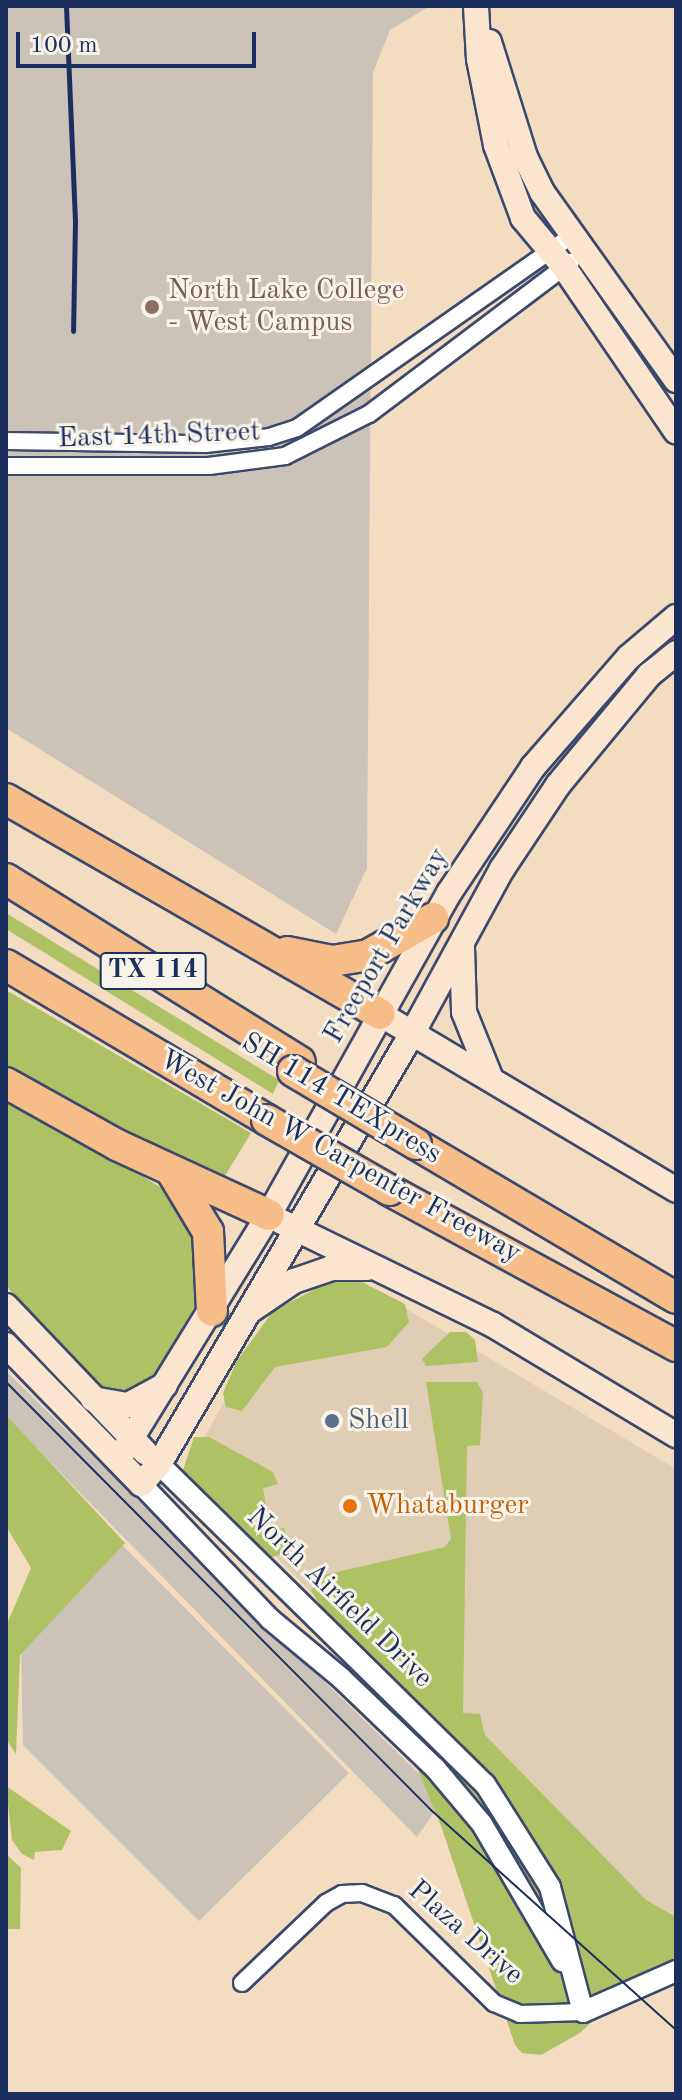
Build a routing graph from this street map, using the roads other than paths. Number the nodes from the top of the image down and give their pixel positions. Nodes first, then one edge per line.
1 (477, 10) edge
2 (579, 244) junction
3 (558, 259) junction
4 (676, 380) edge
5 (676, 431) edge
6 (6, 441) edge
7 (6, 466) edge
8 (676, 617) edge
9 (676, 653) edge
10 (523, 783) junction
11 (6, 799) edge
12 (548, 800) junction
13 (6, 879) edge
14 (6, 899) edge
15 (433, 918) junction
16 (462, 946) junction
17 (262, 948) junction
18 (6, 965) edge
19 (380, 1014) junction
20 (413, 1032) junction
21 (297, 1066) junction
22 (491, 1079) junction
23 (6, 1083) edge
24 (419, 1138) junction
25 (172, 1172) junction
26 (676, 1190) edge
27 (282, 1222) junction
28 (371, 1268) junction
29 (676, 1275) edge
30 (676, 1298) edge
31 (6, 1306) edge
32 (212, 1311) junction
33 (245, 1314) junction
34 (6, 1345) edge
35 (676, 1346) edge
36 (170, 1380) junction
37 (93, 1399) junction
38 (676, 1435) edge
39 (134, 1441) junction
40 (118, 1460) junction
41 (159, 1464) junction
42 (141, 1484) junction
43 (569, 1971) junction
44 (676, 1971) edge
45 (242, 1983) dead end
46 (583, 2012) junction

1 - 2 main road
1 - 3 main road
2 - 3 street, East 14th Street
2 - 4 main road
3 - 5 main road
3 - 6 street, East 14th Street
3 - 7 street, East 14th Street
8 - 10 main road, Freeport Parkway
9 - 12 main road, Freeport Parkway
10 - 12 main road
10 - 15 main road, Freeport Parkway
11 - 17 highway
12 - 16 main road, Freeport Parkway
13 - 21 highway, TX 114
14 - 21 highway, SH 114 TEXpress
15 - 17 highway
15 - 19 main road, Freeport Parkway
16 - 20 main road, Freeport Parkway
16 - 22 main road
17 - 19 highway
18 - 35 highway, West John W Carpenter Freeway / TX 114, bridge
19 - 20 main road
19 - 27 main road, Freeport Parkway
20 - 22 main road
20 - 27 main road, Freeport Parkway
21 - 24 highway, TX 114
22 - 26 main road
23 - 25 highway
24 - 29 highway, TX 114
24 - 30 highway, SH 114 TEXpress
25 - 27 highway
25 - 32 highway
27 - 28 main road
27 - 32 main road, Freeport Parkway
27 - 33 main road, Freeport Parkway
28 - 33 main road
28 - 38 main road
31 - 37 main road, North Airfield Drive
32 - 36 main road, Freeport Parkway
33 - 41 main road, Freeport Parkway
34 - 40 main road, North Airfield Drive
36 - 37 main road
36 - 39 main road, Freeport Parkway
37 - 39 main road, North Airfield Drive
39 - 40 main road, Freeport Parkway
39 - 41 main road, North Airfield Drive
40 - 42 main road, North Airfield Drive
41 - 42 main road, Freeport Parkway
41 - 43 street, North Airfield Drive
42 - 43 street, North Airfield Drive
43 - 46 street, North Airfield Drive
44 - 46 street, Plaza Drive
45 - 46 street, Plaza Drive

